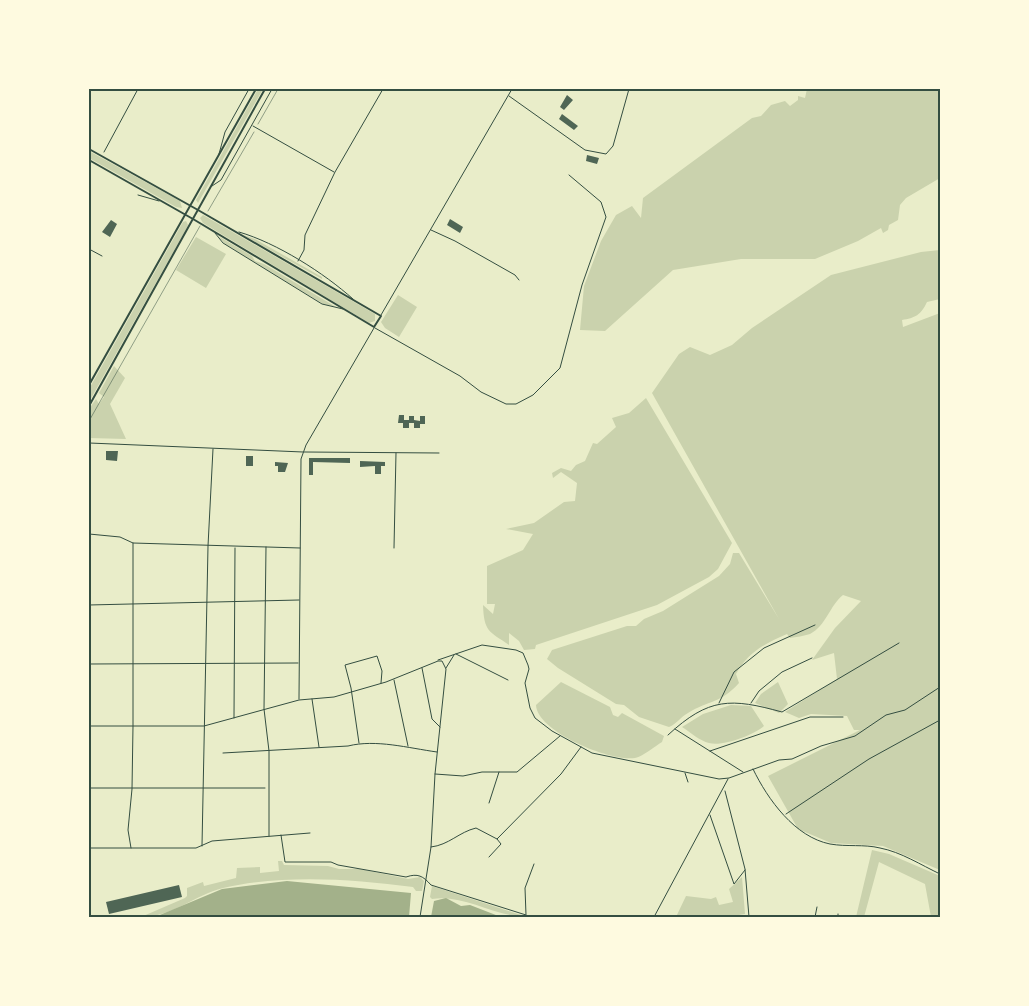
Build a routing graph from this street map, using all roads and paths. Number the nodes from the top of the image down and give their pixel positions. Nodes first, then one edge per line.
1 (138, 89) edge
2 (249, 89) edge
3 (256, 89) edge
4 (265, 89) edge
5 (272, 89) edge
6 (278, 89) edge
7 (383, 89) edge
8 (512, 89) edge
9 (629, 89) edge
10 (508, 96) junction
11 (252, 125) junction
12 (256, 128) junction
13 (89, 149) edge
14 (104, 152) dead end
15 (219, 154) junction
16 (89, 160) edge
17 (335, 172) junction
18 (569, 175) dead end
19 (210, 188) junction
20 (138, 195) dead end
21 (163, 202) junction
22 (190, 206) junction
23 (198, 210) junction
24 (208, 212) dead end
25 (186, 215) junction
26 (193, 219) junction
27 (201, 225) dead end
28 (213, 230) junction
29 (431, 230) junction
30 (235, 232) junction
31 (89, 249) edge
32 (102, 256) dead end
33 (298, 261) junction
34 (519, 280) dead end
35 (356, 301) junction
36 (345, 310) junction
37 (381, 316) junction
38 (374, 327) junction
39 (89, 385) edge
40 (89, 406) edge
41 (89, 420) edge
42 (89, 443) edge
43 (214, 449) junction
44 (303, 452) junction
45 (396, 452) junction
46 (439, 453) dead end
47 (89, 534) edge
48 (133, 543) junction
49 (208, 546) junction
50 (235, 547) junction
51 (266, 548) junction
52 (300, 548) junction
53 (394, 548) dead end
54 (299, 600) junction
55 (235, 601) junction
56 (265, 601) junction
57 (206, 602) junction
58 (89, 604) edge
59 (133, 604) junction
60 (815, 625) dead end
61 (899, 643) dead end
62 (455, 654) junction
63 (812, 658) dead end
64 (438, 660) junction
65 (300, 663) junction
66 (89, 664) edge
67 (133, 664) junction
68 (204, 664) junction
69 (233, 664) junction
70 (264, 664) junction
71 (422, 667) junction
72 (446, 669) junction
73 (393, 679) junction
74 (508, 680) dead end
75 (381, 683) junction
76 (940, 687) edge
77 (350, 692) junction
78 (312, 699) junction
79 (299, 700) junction
80 (718, 703) junction
81 (751, 704) junction
82 (264, 710) junction
83 (843, 717) dead end
84 (234, 718) junction
85 (940, 720) edge
86 (89, 726) edge
87 (133, 726) junction
88 (204, 726) junction
89 (440, 727) junction
90 (675, 729) junction
91 (668, 735) dead end
92 (561, 736) junction
93 (359, 744) junction
94 (581, 747) junction
95 (320, 748) junction
96 (409, 748) junction
97 (268, 751) junction
98 (710, 751) junction
99 (437, 752) junction
100 (223, 753) dead end
101 (753, 769) junction
102 (499, 771) junction
103 (684, 772) junction
104 (744, 772) junction
105 (435, 774) junction
106 (729, 778) junction
107 (688, 782) dead end
108 (89, 788) edge
109 (267, 788) junction
110 (132, 789) junction
111 (202, 789) junction
112 (724, 789) junction
113 (488, 803) dead end
114 (710, 815) junction
115 (785, 815) junction
116 (310, 833) dead end
117 (281, 835) junction
118 (269, 836) junction
119 (497, 839) junction
120 (202, 846) junction
121 (431, 847) junction
122 (89, 848) edge
123 (131, 848) junction
124 (489, 858) dead end
125 (534, 864) dead end
126 (745, 869) junction
127 (940, 874) edge
128 (427, 880) junction
129 (817, 907) dead end
130 (838, 914) dead end
131 (420, 917) edge
132 (654, 917) edge
133 (749, 917) edge
134 (815, 917) edge
135 (838, 917) edge

1 - 14 street
2 - 15 street
3 - 15 main road
4 - 19 main road
5 - 11 street
6 - 12 path
7 - 17 street
8 - 10 street
9 - 10 street
10 - 29 street
11 - 12 street
11 - 19 street
12 - 17 street
12 - 24 path
13 - 22 main road
15 - 22 main road
16 - 21 main road
17 - 33 street
18 - 38 street
19 - 23 main road
20 - 21 street
21 - 25 main road
22 - 23 main road
22 - 25 main road
23 - 26 main road
23 - 30 main road
25 - 26 main road
25 - 39 main road
26 - 28 main road
26 - 40 main road
27 - 41 path
28 - 36 main road
28 - 36 street
29 - 34 street
29 - 37 street
30 - 33 street
30 - 35 main road
31 - 32 street
33 - 35 street
35 - 37 main road
36 - 38 main road
37 - 38 main road
38 - 44 street
42 - 43 street
43 - 44 street
43 - 49 street
44 - 45 street
44 - 52 street
45 - 46 street
45 - 53 street
47 - 48 street
48 - 49 street
48 - 59 street
49 - 50 street
49 - 57 street
50 - 51 street
50 - 55 street
51 - 52 street
51 - 56 street
52 - 54 street
54 - 56 street
54 - 65 street
55 - 56 street
55 - 57 street
55 - 69 street
56 - 70 street
57 - 59 street
57 - 68 street
58 - 59 street
59 - 67 street
60 - 80 street
61 - 81 street
62 - 64 street
62 - 72 street
62 - 74 street
62 - 92 street
63 - 81 street
64 - 71 street
64 - 72 street
65 - 70 street
65 - 79 street
66 - 67 street
67 - 68 street
67 - 87 street
68 - 69 street
68 - 88 street
69 - 70 street
69 - 84 street
70 - 82 street
71 - 73 street
71 - 89 street
72 - 89 street
73 - 75 street
73 - 96 street
75 - 77 street
75 - 77 street
76 - 101 street
77 - 78 street
77 - 93 street
78 - 79 street
78 - 95 street
79 - 82 street
80 - 81 street
80 - 90 street
82 - 84 street
82 - 97 street
83 - 98 street
84 - 88 street
85 - 115 street
86 - 87 street
87 - 88 street
87 - 110 street
88 - 111 street
89 - 99 street
90 - 91 street
90 - 98 street
92 - 94 street
92 - 102 street
93 - 95 street
93 - 96 street
94 - 103 street
94 - 119 street
95 - 97 street
96 - 99 street
97 - 100 street
97 - 109 street
98 - 104 street
99 - 105 street
101 - 104 street
101 - 115 street
102 - 105 street
102 - 113 street
103 - 106 street
103 - 107 street
104 - 106 street
105 - 121 street
106 - 112 street
108 - 110 street
109 - 111 street
109 - 118 street
110 - 111 street
110 - 123 street
111 - 120 street
112 - 114 street
112 - 126 street
114 - 126 street
114 - 132 street
115 - 127 street
116 - 117 street
117 - 118 street
117 - 128 street
118 - 120 street
119 - 121 street
119 - 124 street
120 - 123 street
121 - 128 street
122 - 123 street
125 - 128 street
126 - 133 street
128 - 131 street
129 - 134 street
130 - 135 street

